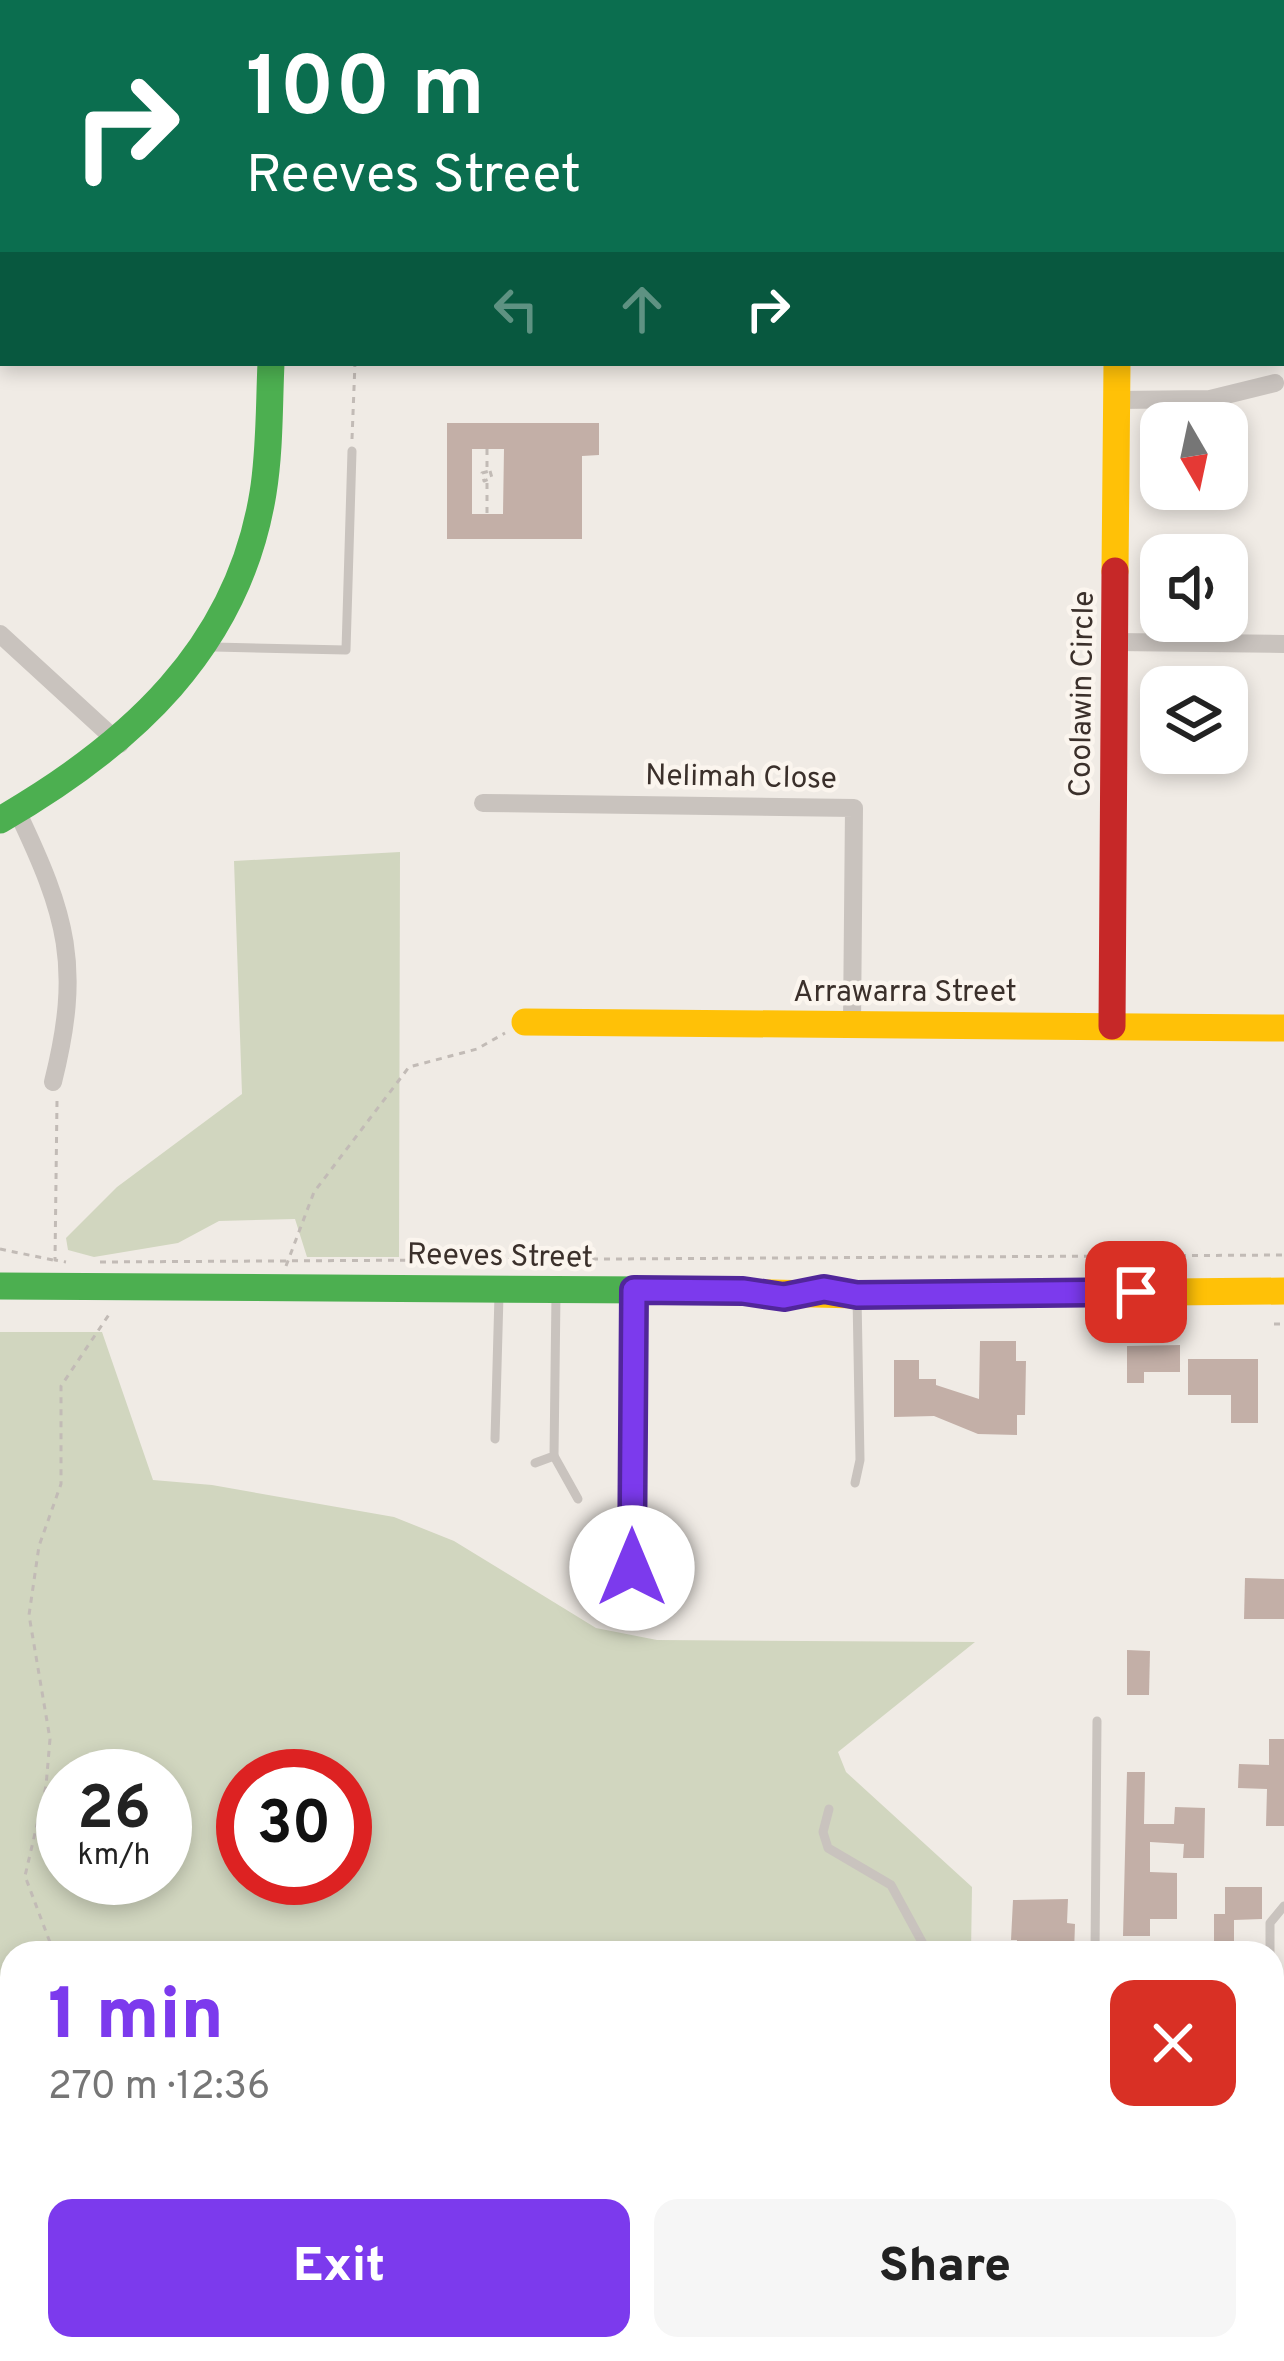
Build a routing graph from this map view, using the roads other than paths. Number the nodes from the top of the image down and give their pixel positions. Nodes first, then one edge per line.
1 (271, 366) edge
2 (1117, 366) edge
3 (1275, 383) dead end
4 (1118, 400) junction
5 (352, 451) road end
6 (0, 634) edge
7 (1115, 642) junction
8 (1284, 644) edge
9 (206, 647) junction
10 (120, 744) junction
11 (483, 802) dead end
12 (9, 815) edge
13 (525, 1022) road end
14 (852, 1024) junction
15 (1112, 1026) junction
16 (1284, 1028) edge
17 (53, 1082) road end
18 (0, 1286) edge
19 (500, 1288) junction
20 (556, 1289) junction
21 (634, 1290) junction
22 (1284, 1292) edge
23 (857, 1295) junction
24 (495, 1439) dead end
25 (554, 1456) junction
26 (535, 1463) dead end
27 (856, 1483) dead end
28 (578, 1499) dead end
29 (632, 1541) junction
30 (670, 1541) dead end
31 (632, 1568) dead end
32 (1097, 1720) dead end
33 (829, 1809) dead end
34 (1284, 1906) edge
35 (921, 1941) edge
36 (1095, 1941) edge
37 (1270, 1941) edge

1 - 9 street
2 - 4 street, Coolawin Circle
3 - 4 street
4 - 7 street, Coolawin Circle
5 - 9 lane
6 - 10 street
7 - 8 street
7 - 15 street, Coolawin Circle
9 - 10 street
10 - 12 street
11 - 14 street, Nelimah Close
12 - 17 street
13 - 14 street, Arrawarra Street
14 - 15 street, Arrawarra Street
15 - 16 street, Arrawarra Street
18 - 19 street, Reeves Street
19 - 20 street, Reeves Street
19 - 24 lane
20 - 21 street, Reeves Street
20 - 25 lane
21 - 23 street, Reeves Street
21 - 29 street
22 - 23 street, Reeves Street
23 - 27 lane
25 - 26 lane
25 - 28 lane
29 - 30 street
29 - 31 street
32 - 36 lane
33 - 35 lane
34 - 37 lane

